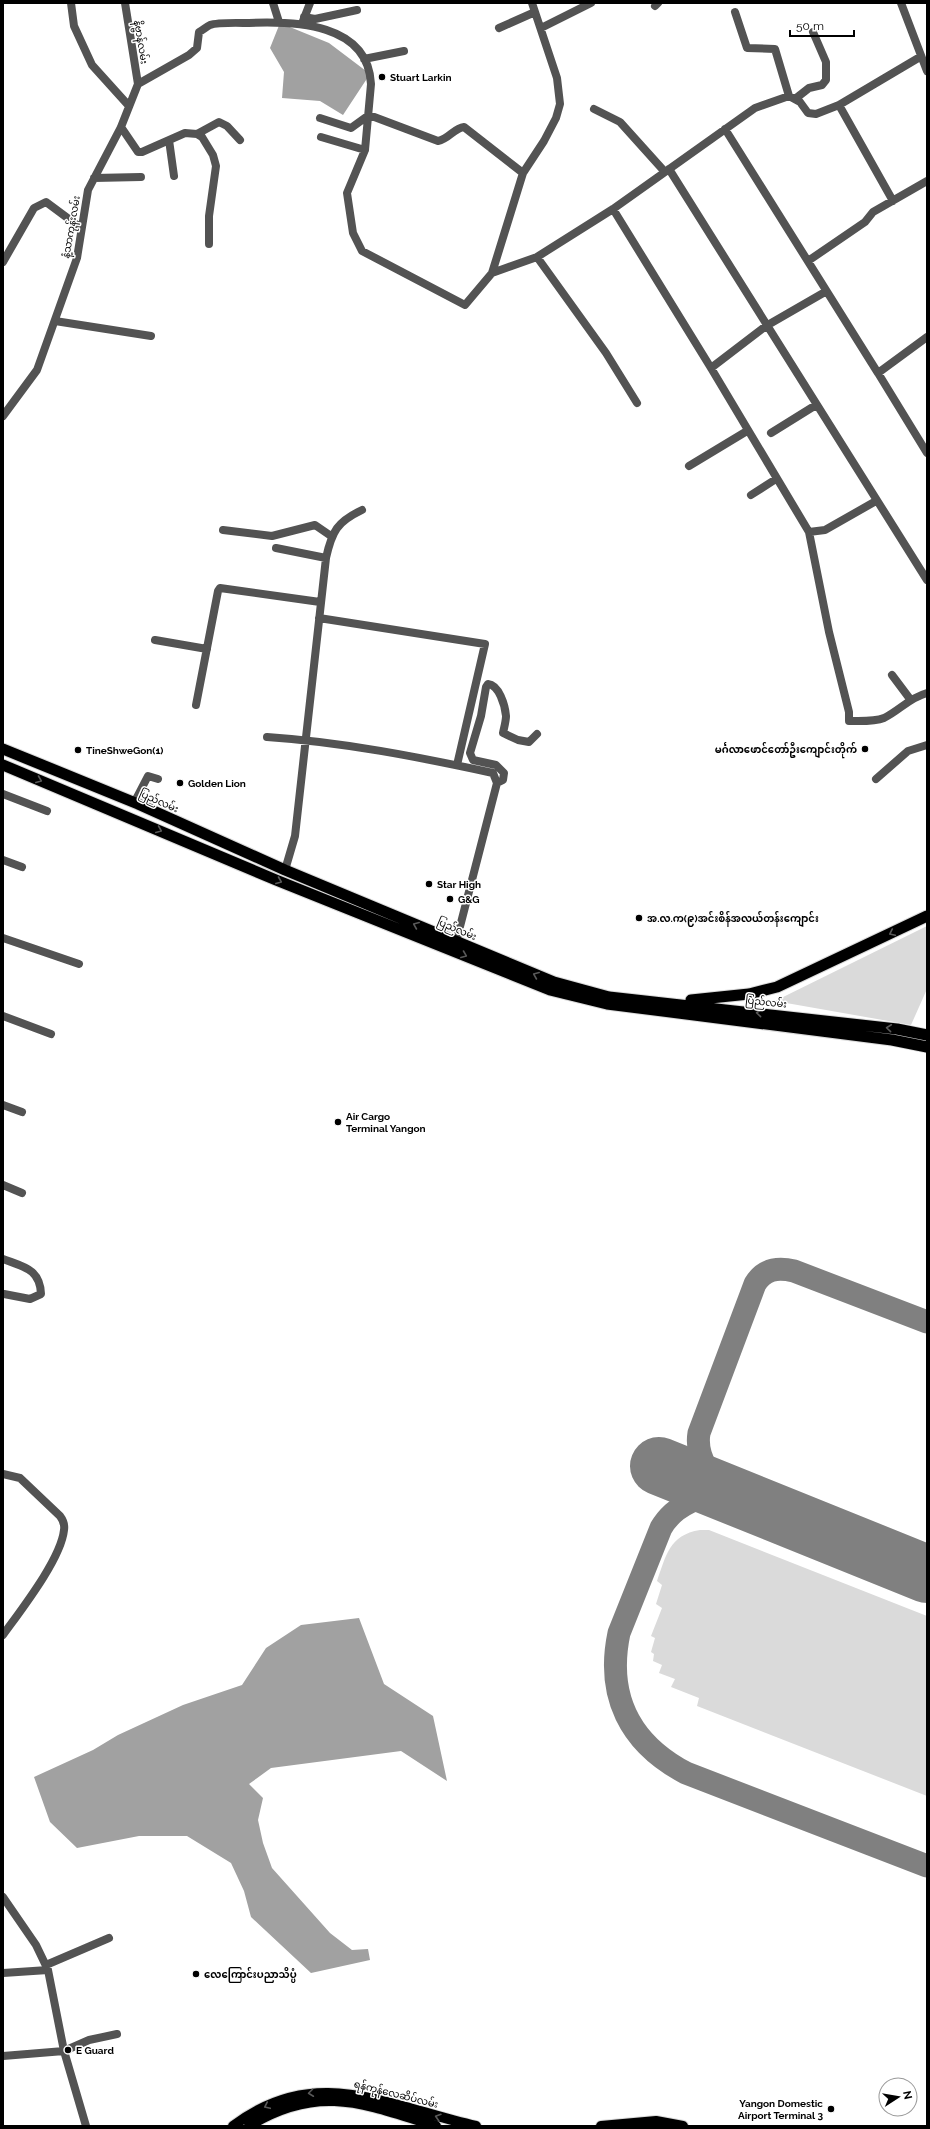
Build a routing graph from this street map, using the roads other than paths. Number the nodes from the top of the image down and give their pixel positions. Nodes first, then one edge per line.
1 (71, 3) edge
2 (125, 3) edge
3 (273, 3) edge
4 (310, 3) edge
5 (532, 3) edge
6 (591, 3) edge
7 (901, 3) edge
8 (357, 10) dead end
9 (536, 12) junction
10 (735, 12) dead end
11 (303, 20) junction
12 (279, 22) junction
13 (499, 28) dead end
14 (541, 28) junction
15 (812, 32) dead end
16 (404, 51) dead end
17 (920, 57) junction
18 (364, 59) junction
19 (927, 71) edge
20 (138, 84) junction
21 (792, 98) junction
22 (839, 105) junction
23 (130, 106) junction
24 (594, 109) dead end
25 (368, 115) junction
26 (320, 118) dead end
27 (121, 127) junction
28 (724, 129) junction
29 (197, 134) junction
30 (321, 137) dead end
31 (169, 140) junction
32 (240, 140) dead end
33 (365, 150) junction
34 (667, 171) junction
35 (523, 173) junction
36 (174, 176) dead end
37 (140, 177) dead end
38 (94, 178) junction
39 (927, 181) edge
40 (893, 201) junction
41 (613, 210) junction
42 (82, 228) junction
43 (210, 244) dead end
44 (537, 257) junction
45 (808, 261) junction
46 (3, 262) edge
47 (492, 273) junction
48 (825, 292) junction
49 (55, 321) junction
50 (766, 326) junction
51 (151, 336) dead end
52 (927, 337) edge
53 (711, 368) junction
54 (878, 373) junction
55 (637, 403) dead end
56 (816, 405) junction
57 (3, 416) edge
58 (747, 431) junction
59 (771, 433) dead end
60 (927, 453) edge
61 (689, 466) dead end
62 (776, 479) junction
63 (751, 495) dead end
64 (876, 502) junction
65 (362, 510) dead end
66 (223, 530) dead end
67 (809, 532) junction
68 (331, 536) junction
69 (276, 548) dead end
70 (326, 558) junction
71 (927, 580) edge
72 (320, 602) junction
73 (319, 618) junction
74 (156, 640) dead end
75 (207, 649) junction
76 (892, 675) dead end
77 (927, 693) edge
78 (910, 699) junction
79 (196, 705) dead end
80 (537, 734) dead end
81 (267, 737) dead end
82 (306, 740) junction
83 (927, 745) edge
84 (3, 749) edge
85 (3, 765) edge
86 (457, 765) junction
87 (158, 779) dead end
88 (876, 779) dead end
89 (497, 784) junction
90 (3, 794) edge
91 (134, 803) junction
92 (48, 811) dead end
93 (3, 860) edge
94 (22, 868) dead end
95 (285, 870) junction
96 (927, 916) edge
97 (3, 938) edge
98 (456, 942) junction
99 (79, 964) dead end
100 (664, 1003) junction
101 (3, 1016) edge
102 (51, 1034) dead end
103 (927, 1035) edge
104 (927, 1047) edge
105 (3, 1104) edge
106 (22, 1112) dead end
107 (3, 1186) edge
108 (22, 1193) dead end
109 (3, 1259) edge
110 (4, 1294) dead end
111 (3, 1474) edge
112 (3, 1634) edge
113 (3, 1897) edge
114 (109, 1938) dead end
115 (47, 1968) junction
116 (3, 1973) edge
117 (117, 2034) dead end
118 (64, 2051) junction
119 (3, 2056) edge
120 (246, 2122) edge
121 (656, 2123) edge
122 (86, 2126) edge
123 (233, 2126) edge
124 (436, 2126) edge
125 (476, 2126) edge
126 (601, 2126) edge
127 (683, 2126) edge

1 - 23 street
2 - 20 street, နိဗ္ဗာန်လမ်း
3 - 12 street
4 - 11 street
5 - 9 street
6 - 14 street
7 - 17 street
8 - 11 street
9 - 13 street
9 - 14 street
10 - 21 street
11 - 12 street
11 - 18 street
12 - 20 street
14 - 35 street
15 - 21 street
16 - 18 street
17 - 19 street
17 - 22 street
18 - 25 street
20 - 23 street, နံ့သာကုန်းလမ်း
21 - 22 street
21 - 28 street
22 - 40 street
23 - 27 street, နံ့သာကုန်းလမ်း
24 - 34 street
25 - 26 street
25 - 33 street
25 - 35 street
27 - 31 street
27 - 38 street, နံ့သာကုန်းလမ်း
28 - 34 street
28 - 45 street
29 - 31 street
29 - 32 street
29 - 43 street
30 - 33 street
31 - 36 street
33 - 47 street
34 - 41 street
34 - 50 street
35 - 47 street
37 - 38 street
38 - 42 street, နံ့သာကုန်းလမ်း
39 - 40 street
40 - 45 street
41 - 44 street
41 - 53 street
42 - 46 street
42 - 49 street, နံ့သာကုန်းလမ်း
44 - 47 street
44 - 55 street
45 - 48 street
48 - 50 street
48 - 54 street
49 - 51 street
49 - 57 street, နံ့သာကုန်းလမ်း
50 - 53 street
50 - 56 street
52 - 54 street
53 - 58 street
54 - 60 street
56 - 59 street
56 - 64 street
58 - 61 street
58 - 62 street
62 - 63 street
62 - 67 street
64 - 67 street
64 - 71 street
65 - 68 street
66 - 68 street
67 - 78 street
68 - 70 street
69 - 70 street
70 - 72 street
72 - 73 street
72 - 75 street
73 - 82 street
73 - 86 street
74 - 75 street
75 - 79 street
76 - 78 street
77 - 78 street
80 - 89 street
81 - 82 street
82 - 86 street
82 - 95 street
83 - 88 street
84 - 91 highway, ပြည်လမ်း
85 -> 104 highway
86 - 89 street
87 - 91 street
89 - 98 street
90 - 92 street
91 - 95 highway, ပြည်လမ်း
93 - 94 street
98 -> 95 highway, ပြည်လမ်း
96 -> 100 highway
97 - 99 street
100 -> 98 highway, ပြည်လမ်း
103 -> 100 highway, ပြည်လမ်း
101 - 102 street
105 - 106 street
107 - 108 street
109 - 110 street
111 - 112 street
113 - 115 street
114 - 115 street
115 - 116 street
115 - 118 street
117 - 118 street
118 - 119 street
118 - 122 street
120 - 123 main road
120 - 124 main road, ရန်ကုန်လေဆိပ်လမ်း
125 -> 120 main road, ရန်ကုန်လေဆိပ်လမ်း
121 - 126 main road
121 - 127 main road

